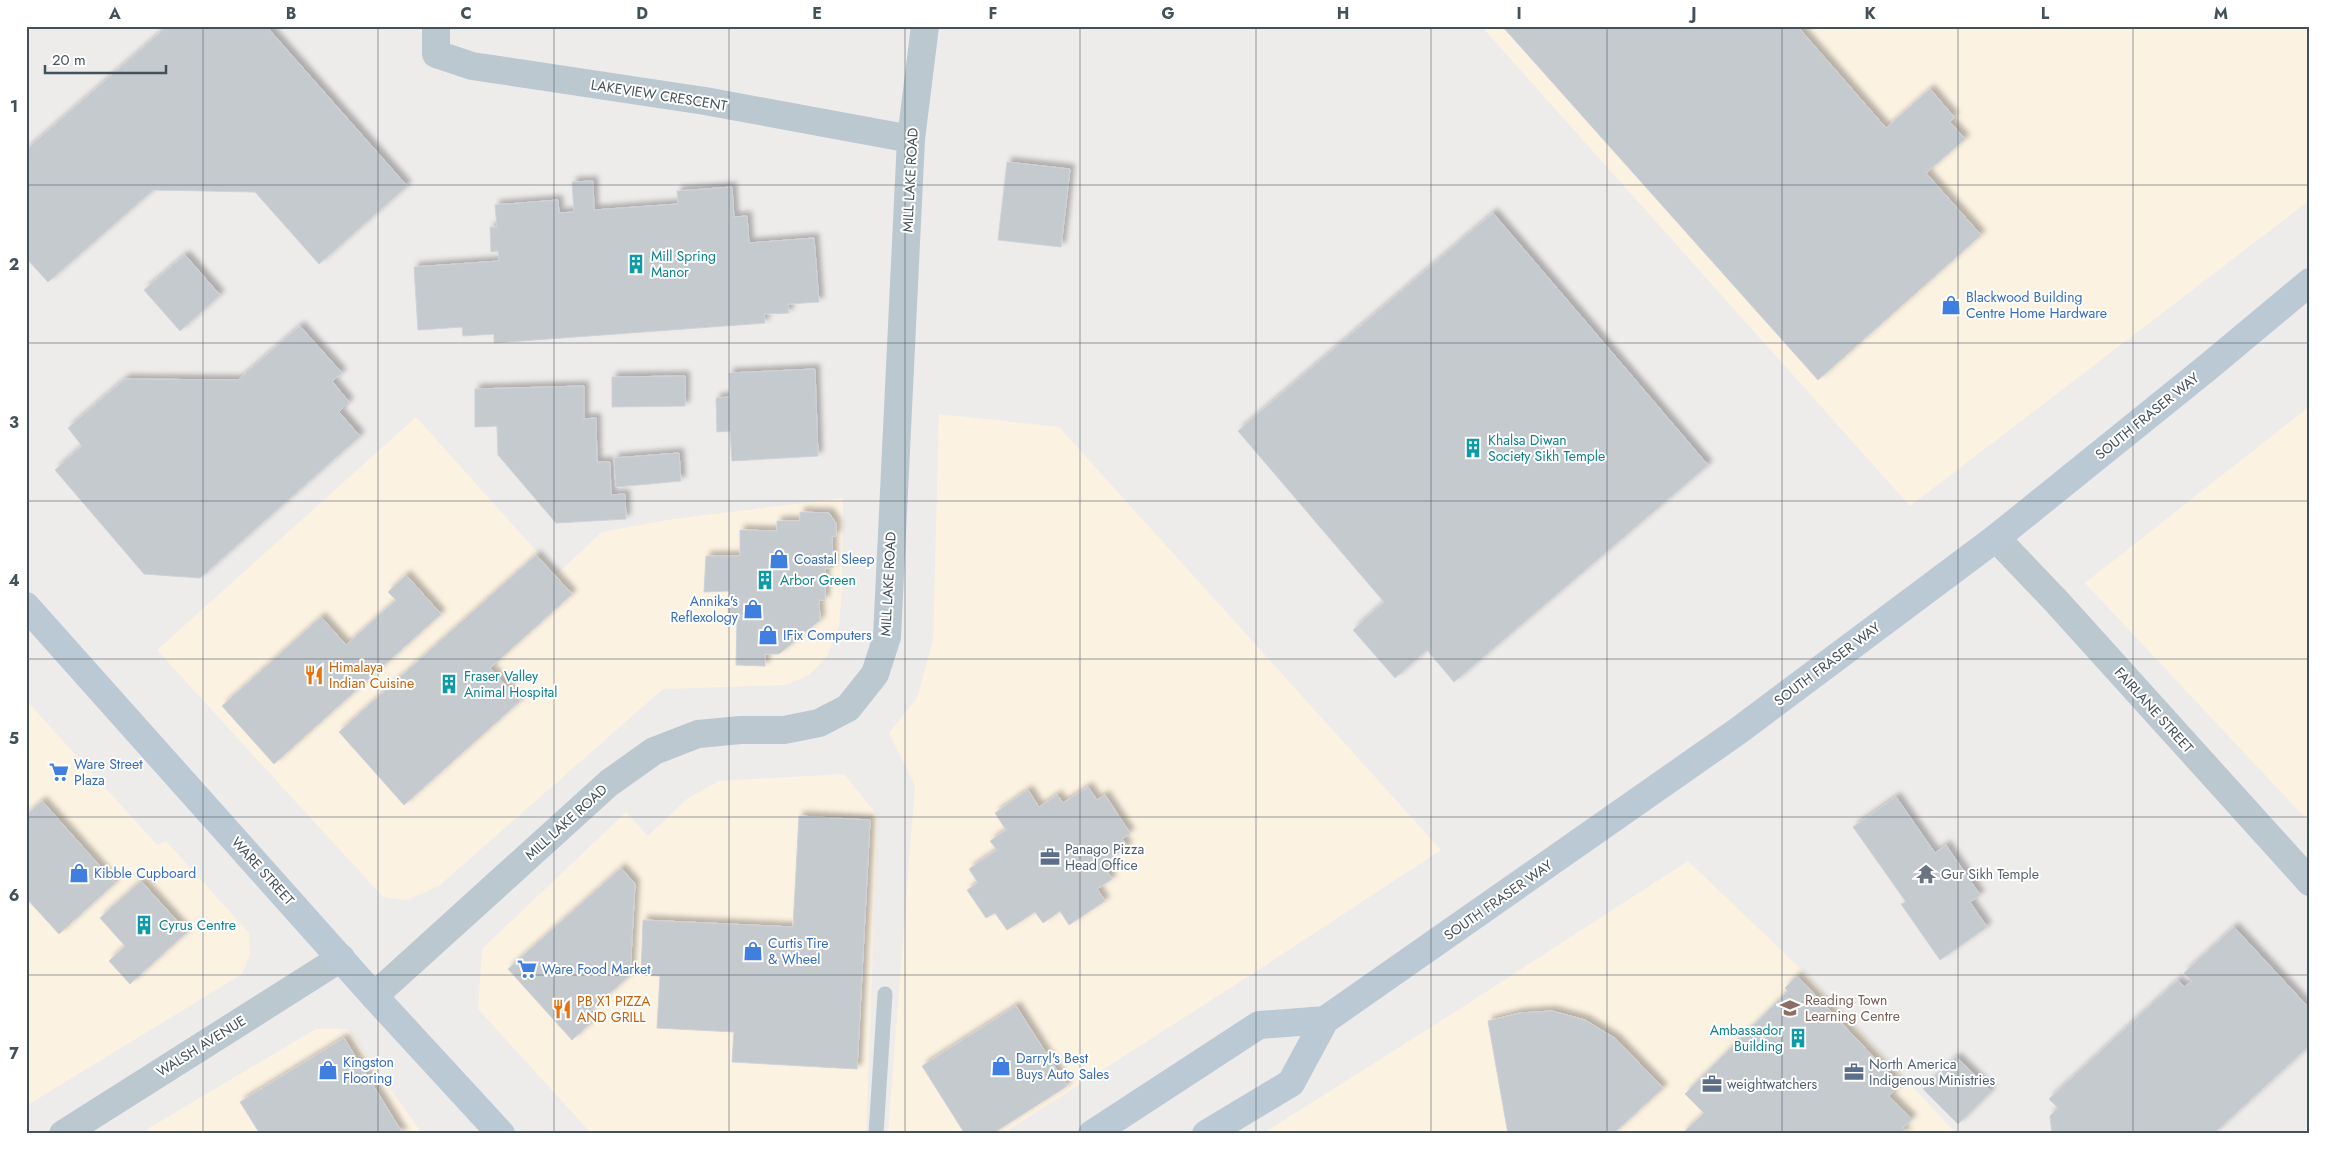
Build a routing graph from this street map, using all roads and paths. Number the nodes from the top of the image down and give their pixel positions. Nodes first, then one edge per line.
1 (436, 26) edge
2 (925, 26) edge
3 (911, 139) junction
4 (2310, 282) edge
5 (1996, 538) junction
6 (26, 606) edge
7 (2310, 882) edge
8 (340, 958) junction
9 (885, 994) dead end
10 (374, 996) junction
11 (1325, 1020) junction
12 (62, 1134) edge
13 (501, 1134) edge
14 (876, 1134) edge
15 (1092, 1134) edge
16 (1206, 1134) edge

1 - 3 street, LAKEVIEW CRESCENT
2 - 3 street, MILL LAKE ROAD
3 - 10 street, MILL LAKE ROAD
4 - 5 main road, SOUTH FRASER WAY
5 - 7 street, FAIRLANE STREET
5 - 11 main road, SOUTH FRASER WAY
6 - 8 main road, WARE STREET
8 - 10 main road, WARE STREET
8 - 12 street, WALSH AVENUE
9 - 14 lane
10 - 13 main road, WARE STREET
11 - 15 main road
11 - 16 main road, SOUTH FRASER WAY

